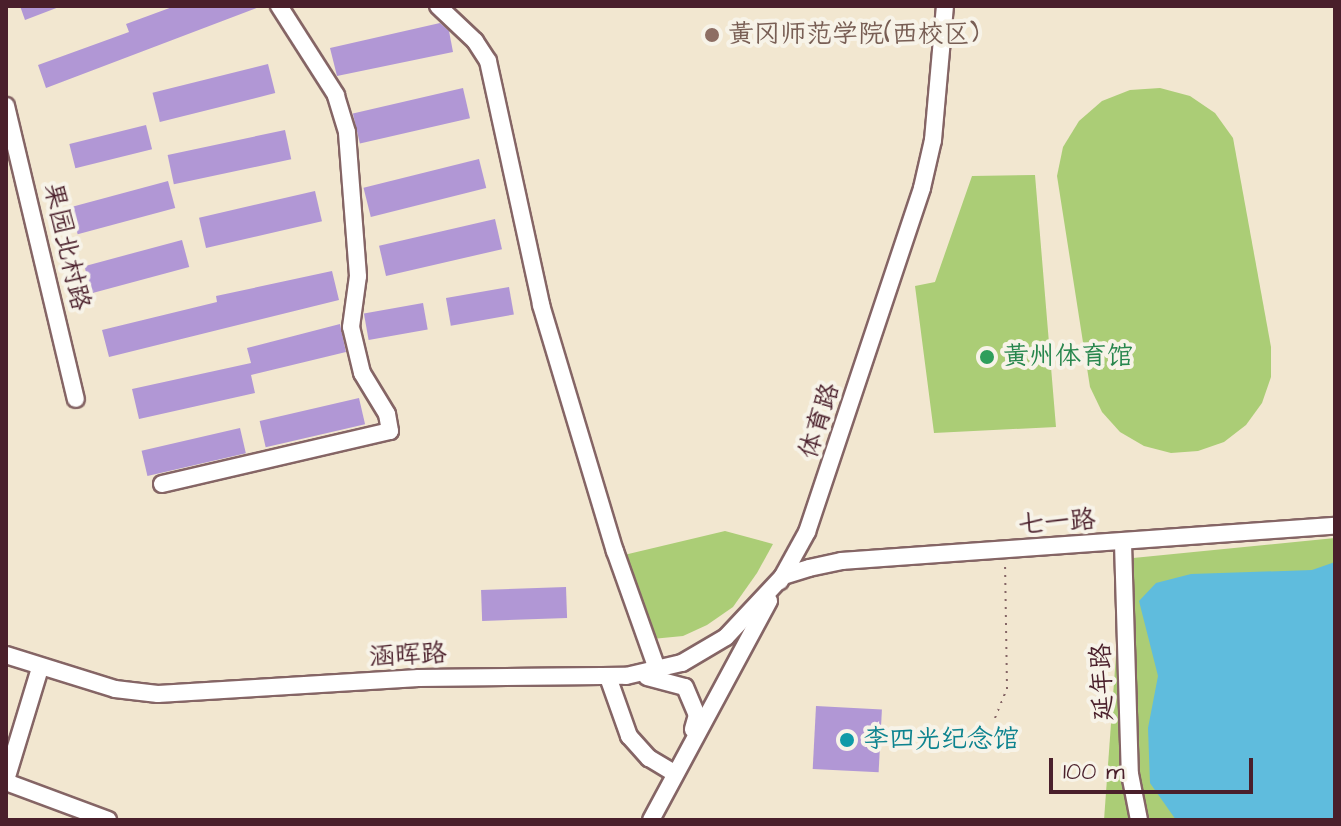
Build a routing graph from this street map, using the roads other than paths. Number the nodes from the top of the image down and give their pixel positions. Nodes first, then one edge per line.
1 (279, 6) edge
2 (438, 6) edge
3 (945, 6) edge
4 (6, 106) edge
5 (76, 399) dead end
6 (162, 484) dead end
7 (1335, 526) edge
8 (1123, 543) junction
9 (783, 576) junction
10 (6, 655) edge
11 (40, 668) junction
12 (657, 669) junction
13 (626, 676) junction
14 (608, 677) junction
15 (691, 739) junction
16 (674, 773) junction
17 (6, 781) edge
18 (108, 820) edge
19 (651, 820) edge
20 (1139, 820) edge

1 - 6 street
2 - 12 street
3 - 9 street, 体育路
4 - 5 street, 果园北村路
7 - 8 street, 七一路
8 - 9 street, 七一路
8 - 20 street, 延年路
9 - 12 street, 涵晖路
9 - 15 street, 体育路
10 - 11 street, 涵晖路
11 - 14 street, 涵晖路
11 - 17 street
12 - 13 street, 涵晖路
13 - 14 street, 涵晖路
13 - 15 street
14 - 16 street
15 - 16 street, 体育路
16 - 19 street, 体育路
17 - 18 street

